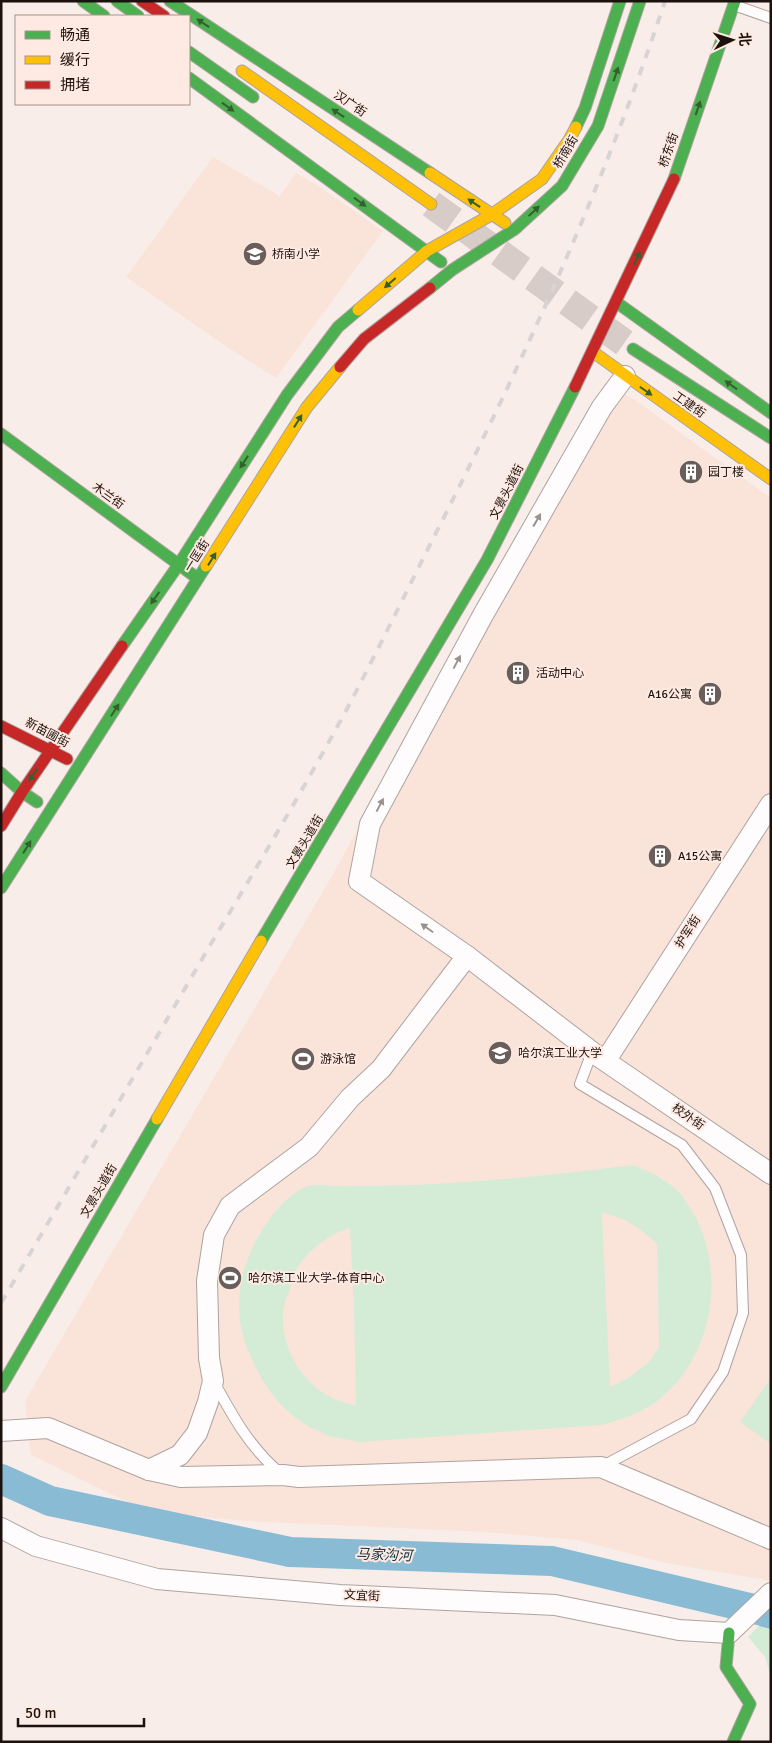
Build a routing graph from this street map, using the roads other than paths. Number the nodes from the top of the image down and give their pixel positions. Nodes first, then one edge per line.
1 (83, 1) edge
2 (117, 1) edge
3 (142, 1) edge
4 (170, 1) edge
5 (620, 1) edge
6 (640, 1) edge
7 (734, 3) edge
8 (103, 15) edge
9 (137, 15) edge
10 (163, 15) edge
11 (771, 18) edge
12 (190, 53) edge
13 (229, 62) dead end
14 (190, 79) edge
15 (262, 103) dead end
16 (431, 204) tunnel mouth
17 (491, 215) junction
18 (515, 229) junction
19 (427, 251) junction
20 (452, 270) junction
21 (616, 302) junction
22 (633, 349) tunnel mouth
23 (593, 352) junction
24 (630, 370) junction
25 (771, 413) edge
26 (1, 434) edge
27 (771, 438) edge
28 (771, 480) edge
29 (178, 564) junction
30 (199, 579) junction
31 (1, 726) edge
32 (50, 750) junction
33 (79, 766) junction
34 (1, 773) edge
35 (22, 792) junction
36 (1, 794) edge
37 (770, 808) edge
38 (50, 810) junction
39 (1, 826) edge
40 (1, 888) edge
41 (467, 956) junction
42 (599, 1056) junction
43 (771, 1174) edge
44 (213, 1381) junction
45 (1, 1387) edge
46 (1, 1431) edge
47 (600, 1468) junction
48 (149, 1470) junction
49 (283, 1475) junction
50 (1, 1528) edge
51 (771, 1539) edge
52 (771, 1593) edge
53 (729, 1633) junction
54 (733, 1742) edge

1 - 8 main road
2 - 9 main road
3 - 10 main road
17 -> 4 main road, 汉广街
5 - 17 main road, 桥南街
18 -> 6 main road, 桥南街
7 - 11 lane
21 -> 7 main road, 桥东街
12 - 15 main road
13 - 16 main road
14 -> 19 main road
17 - 18 main road, 汉广街
17 - 19 main road, 桥南街
18 - 20 main road, 桥南街
19 - 20 main road
19 -> 29 main road, 一匡街
30 -> 20 main road, 一匡街
21 - 23 main road, 文景头道街
25 -> 21 main road
22 - 27 main road, 工建街
23 - 24 main road, 工建街
23 - 45 main road, 文景头道街
24 -> 28 main road, 工建街
41 -> 24 street, 校外街
26 - 29 main road, 木兰街
29 - 30 main road, 木兰街
29 -> 32 main road, 一匡街
33 -> 30 main road, 一匡街
31 - 32 main road, 新苗圃街
32 - 33 main road, 新苗圃街
32 -> 35 main road, 一匡街
33 - 38 main road, 一匡街
34 - 35 main road
35 - 36 street
35 - 38 main road
35 - 39 main road, 一匡街
37 - 42 street, 护军街
40 -> 38 main road, 一匡街
41 - 42 street, 校外街
41 - 44 street
42 - 43 street, 校外街
42 - 47 lane
44 - 48 street
44 - 49 lane
46 - 48 street
47 - 49 street
47 - 51 street
48 - 49 street
50 - 53 street, 文宜街
52 - 53 street
53 - 54 main road

